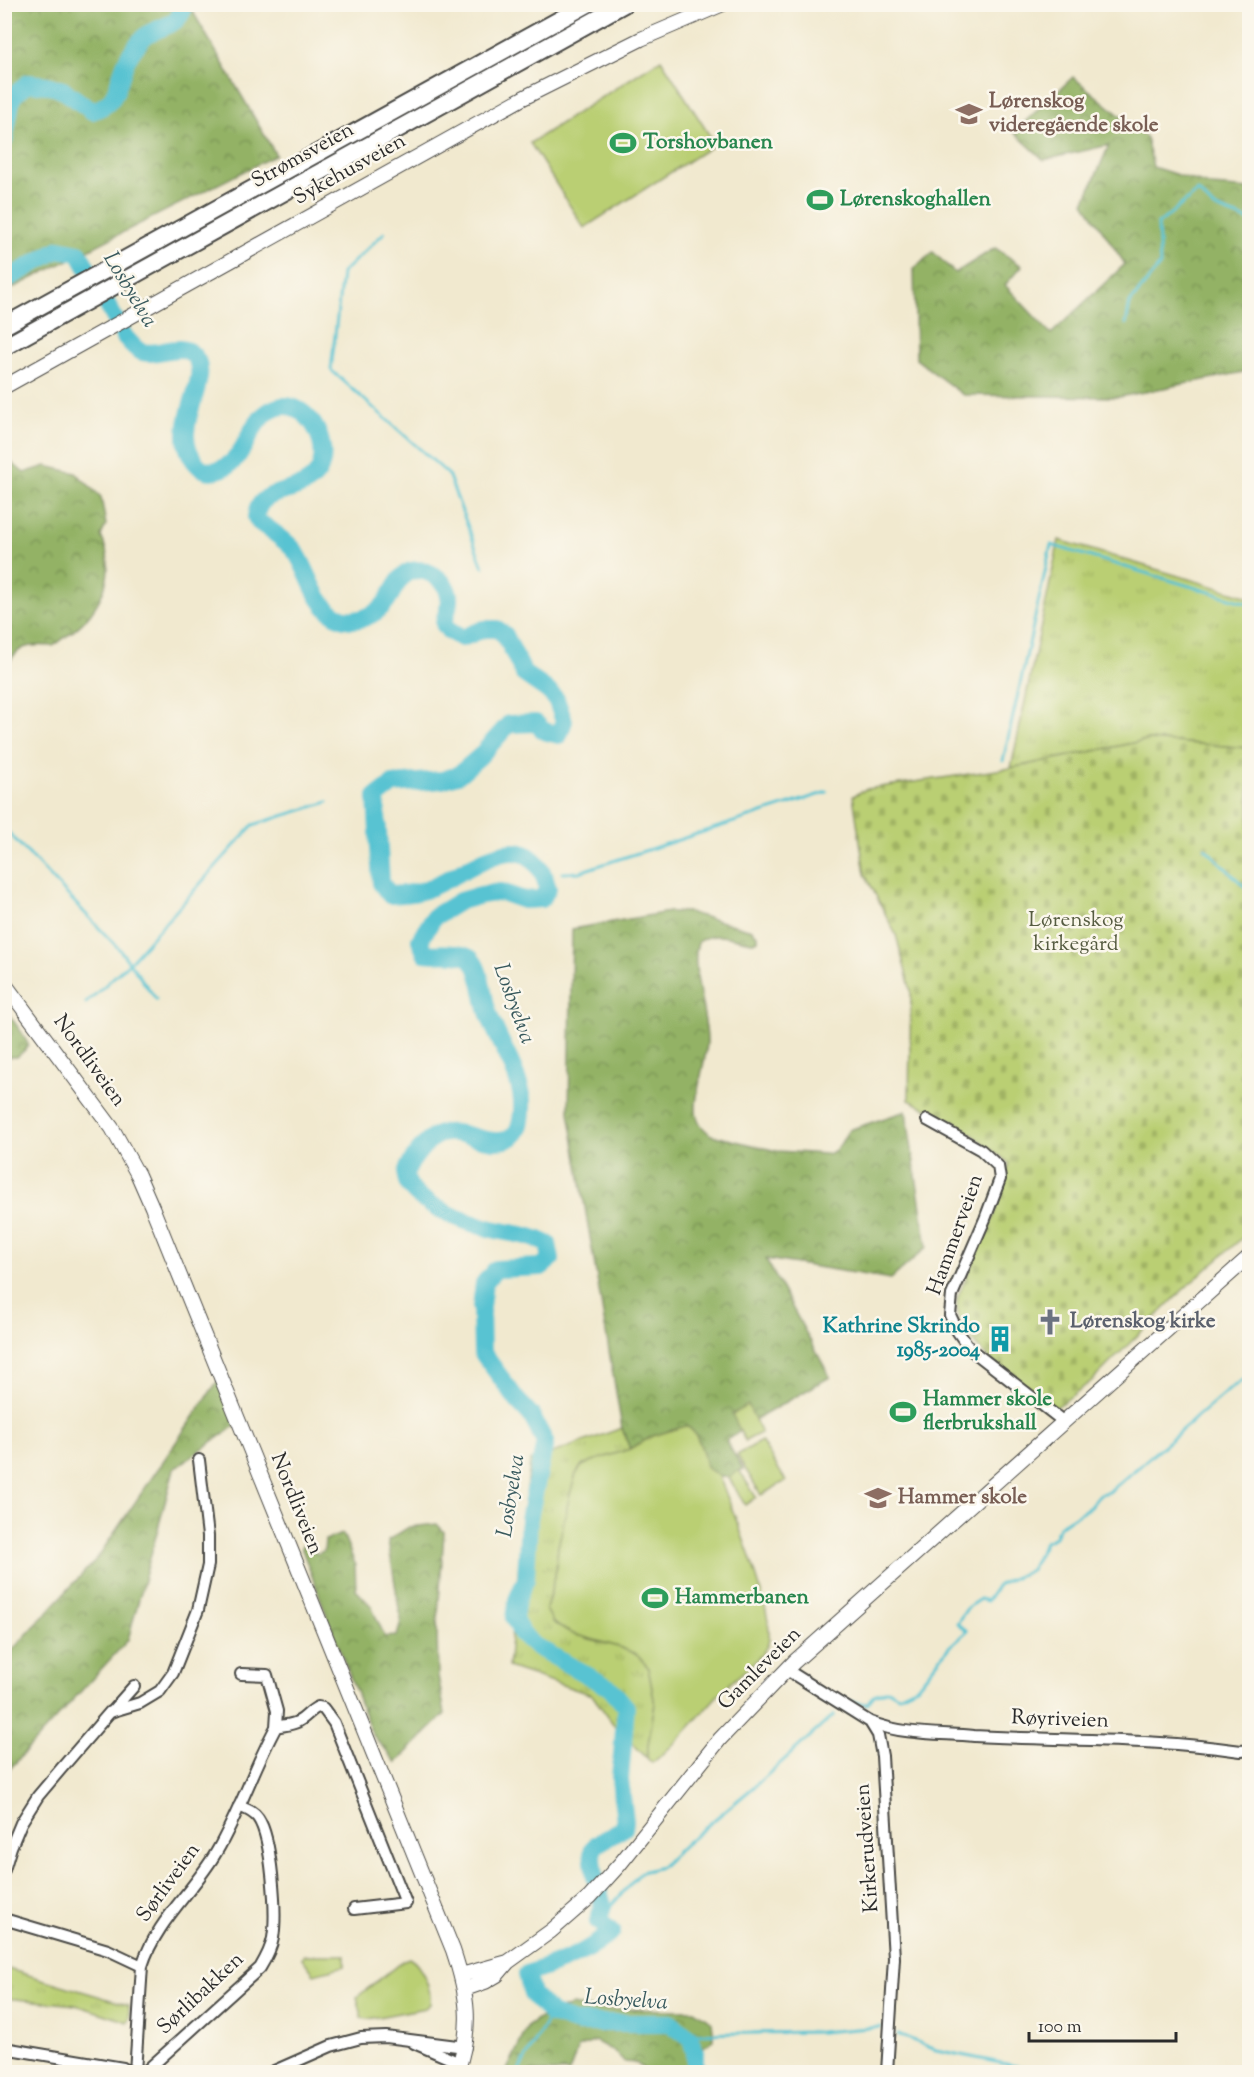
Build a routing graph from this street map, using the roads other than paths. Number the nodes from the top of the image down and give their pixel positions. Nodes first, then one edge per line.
1 (576, 4) edge
2 (588, 4) edge
3 (624, 4) edge
4 (723, 4) edge
5 (402, 107) junction
6 (4, 326) edge
7 (4, 348) edge
8 (4, 387) edge
9 (4, 983) edge
10 (927, 1120) dead end
11 (1250, 1256) edge
12 (1064, 1422) junction
13 (199, 1460) dead end
14 (787, 1670) junction
15 (241, 1674) dead end
16 (134, 1686) dead end
17 (110, 1712) junction
18 (870, 1722) junction
19 (276, 1727) junction
20 (1250, 1750) edge
21 (239, 1806) junction
22 (4, 1870) edge
23 (354, 1909) dead end
24 (4, 1920) edge
25 (508, 1962) junction
26 (142, 1965) junction
27 (461, 1975) junction
28 (465, 1989) junction
29 (411, 2041) junction
30 (465, 2047) junction
31 (4, 2048) edge
32 (458, 2068) edge
33 (130, 2073) edge
34 (135, 2073) edge
35 (145, 2073) edge
36 (272, 2073) edge
37 (887, 2073) edge

1 - 5 highway
2 - 5 highway, Strømsveien
3 - 7 highway, Strømsveien
4 - 8 main road, Sykehusveien
5 - 6 highway, Strømsveien
9 - 27 main road, Nordliveien
10 - 12 street, Hammerveien
11 - 12 main road, Gamleveien
12 - 14 main road, Gamleveien
13 - 17 street
14 - 18 street
14 - 25 main road, Gamleveien
15 - 19 street
16 - 17 street
17 - 22 street
18 - 20 street, Røyriveien
18 - 37 street, Kirkerudveien
19 - 21 street, Sørliveien
19 - 23 street
21 - 26 street, Sørliveien
21 - 35 street, Sørlibakken
24 - 26 street
25 - 27 main road, Gamleveien
25 - 28 main road, Gamleveien
26 - 34 street, Sørliveien
27 - 28 main road, Nordliveien
28 - 30 main road, Nordliveien
29 - 30 street
29 - 32 street
29 - 36 street
30 - 32 main road, Nordliveien
31 - 33 street

